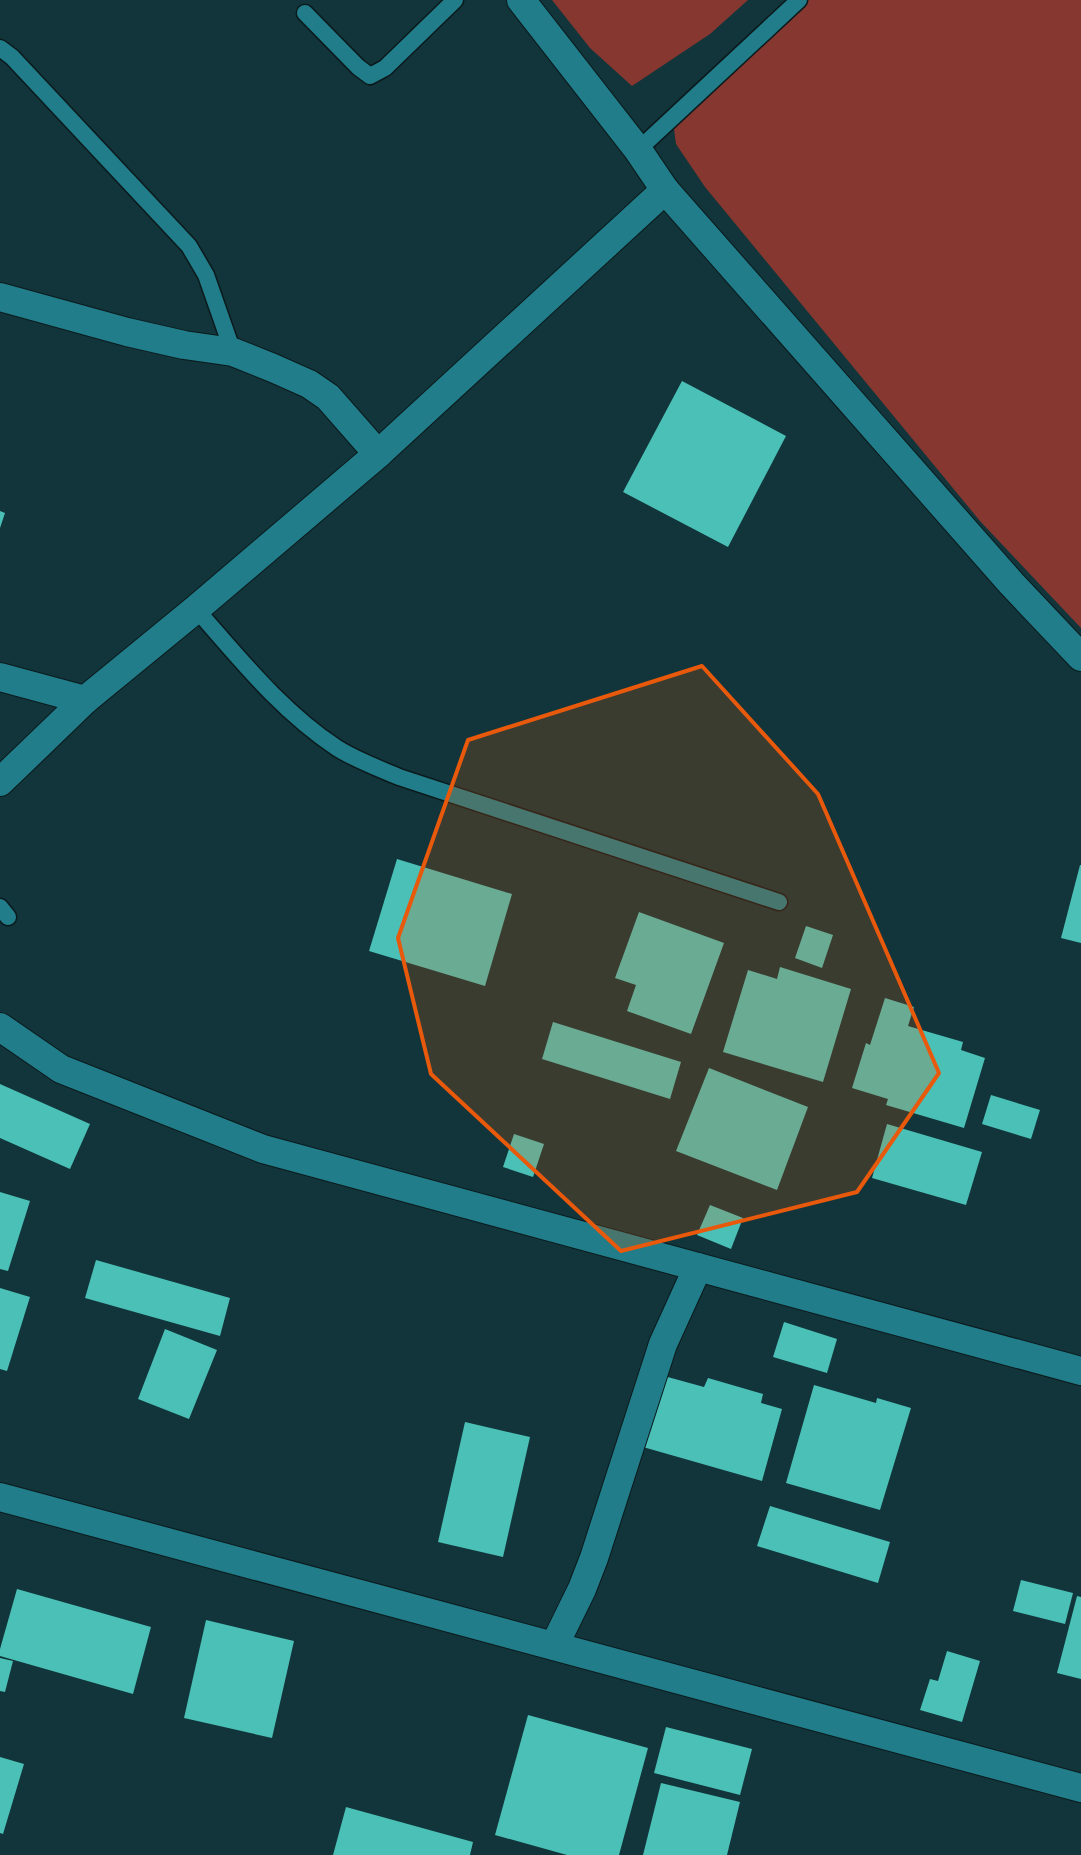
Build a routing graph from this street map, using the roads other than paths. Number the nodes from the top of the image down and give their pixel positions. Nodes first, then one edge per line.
1 (455, 0) edge
2 (521, 0) edge
3 (799, 0) edge
4 (305, 13) dead end
5 (0, 48) edge
6 (638, 150) junction
7 (664, 190) junction
8 (0, 297) edge
9 (233, 352) junction
10 (378, 454) junction
11 (196, 609) junction
12 (1081, 657) edge
13 (0, 677) edge
14 (85, 700) junction
15 (0, 782) edge
16 (780, 902) dead end
17 (0, 1027) edge
18 (698, 1267) junction
19 (1081, 1372) edge
20 (1, 1500) edge
21 (554, 1646) junction
22 (1081, 1788) edge

1 - 4 lane
2 - 6 street
3 - 6 lane
5 - 9 lane
6 - 7 street
7 - 10 street
7 - 12 street
8 - 9 street
9 - 10 street
10 - 11 street
11 - 14 street
11 - 16 lane
13 - 14 street
14 - 15 street
17 - 18 street
18 - 19 street
18 - 21 street
20 - 21 street
21 - 22 street

